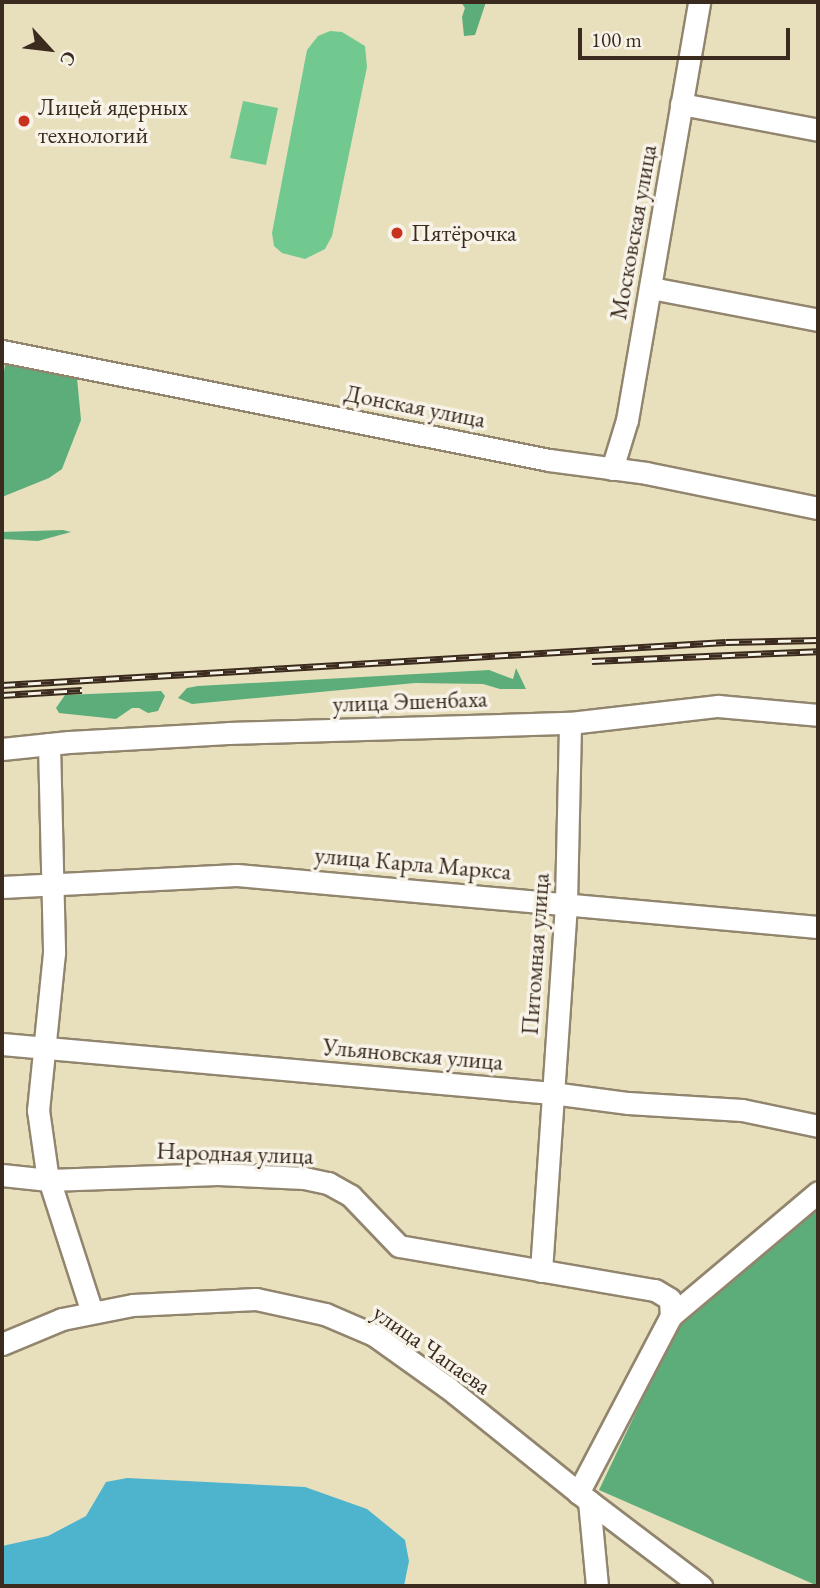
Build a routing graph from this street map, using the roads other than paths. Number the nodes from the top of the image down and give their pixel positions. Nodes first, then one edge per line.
1 (699, 2) edge
2 (681, 104) junction
3 (818, 130) edge
4 (650, 288) junction
5 (818, 320) edge
6 (2, 351) edge
7 (612, 469) junction
8 (818, 508) edge
9 (818, 715) edge
10 (570, 723) junction
11 (49, 744) junction
12 (2, 749) edge
13 (52, 882) junction
14 (2, 887) edge
15 (566, 902) junction
16 (818, 927) edge
17 (2, 1044) edge
18 (43, 1048) junction
19 (552, 1093) junction
20 (818, 1126) edge
21 (2, 1175) edge
22 (48, 1180) junction
23 (818, 1192) edge
24 (541, 1271) junction
25 (92, 1312) junction
26 (671, 1316) junction
27 (2, 1345) edge
28 (583, 1497) junction
29 (597, 1586) edge
30 (701, 1586) edge

1 - 2 street, Московская улица
2 - 3 street
2 - 4 street, Московская улица
4 - 5 street
4 - 7 street, Московская улица
6 - 7 street, Донская улица
7 - 8 street, Донская улица
9 - 10 street, улица Эшенбаха
10 - 11 street, улица Эшенбаха
10 - 15 street, Питомная улица
11 - 12 street, улица Эшенбаха
11 - 13 street
13 - 14 street, улица Карла Маркса
13 - 15 street, улица Карла Маркса
13 - 18 street
15 - 16 street, улица Карла Маркса
15 - 19 street, Питомная улица
17 - 18 street, Ульяновская улица
18 - 19 street, Ульяновская улица
18 - 22 street
19 - 20 street, Ульяновская улица
19 - 24 street, Питомная улица
21 - 22 street, Народная улица
22 - 24 street, Народная улица
22 - 25 street
23 - 26 street
24 - 26 street, Народная улица
25 - 27 street, улица Чапаева
25 - 28 street, улица Чапаева
26 - 28 street
28 - 29 street
28 - 30 street, улица Чапаева

